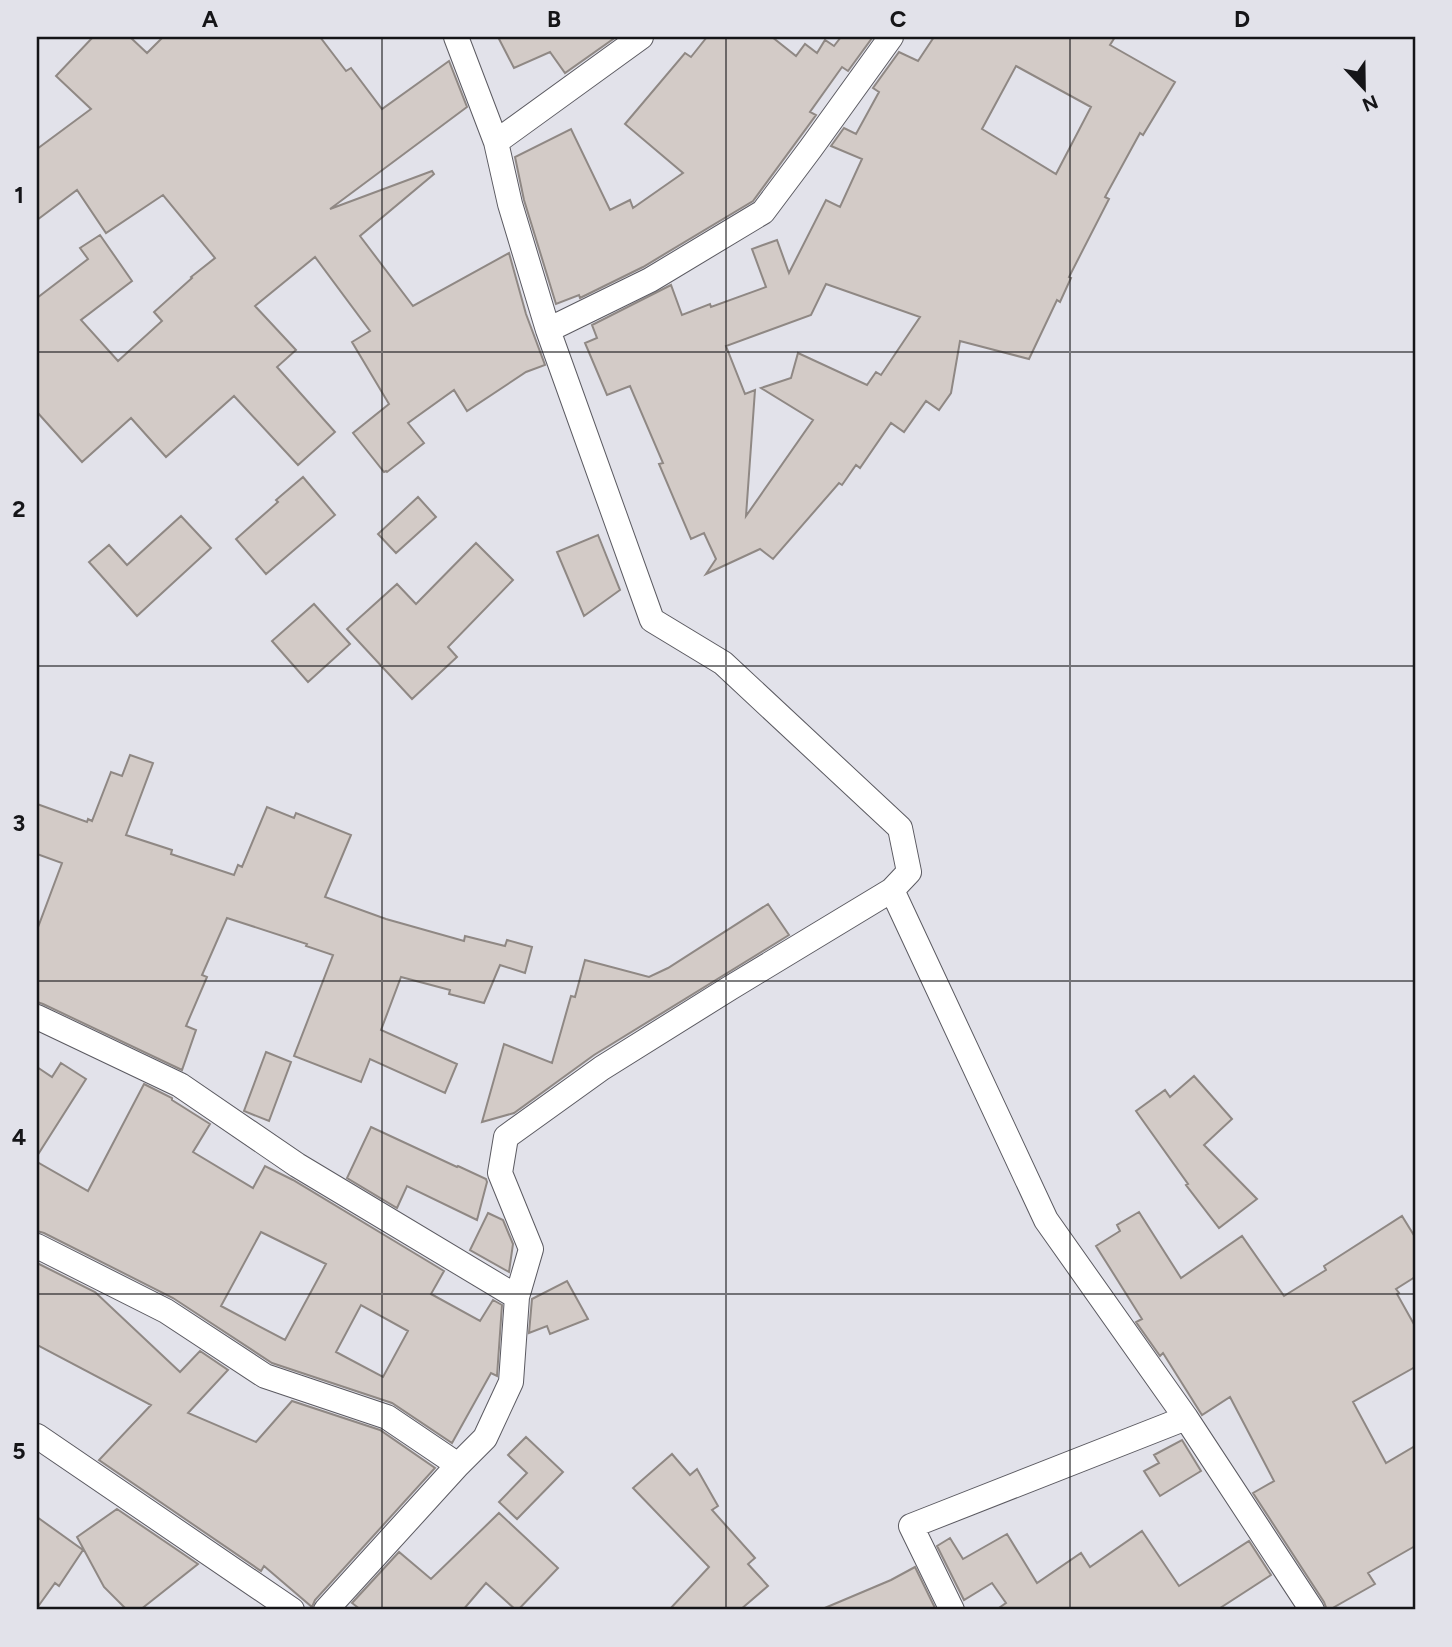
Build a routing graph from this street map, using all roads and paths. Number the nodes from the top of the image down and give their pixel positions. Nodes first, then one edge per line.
1 (456, 37) edge
2 (641, 37) edge
3 (891, 37) edge
4 (496, 142) junction
5 (548, 330) junction
6 (892, 890) junction
7 (37, 1017) edge
8 (37, 1246) edge
9 (517, 1297) junction
10 (1186, 1418) junction
11 (37, 1436) edge
12 (458, 1465) junction
13 (292, 1610) edge
14 (326, 1610) edge
15 (952, 1610) edge
16 (1312, 1610) edge

1 - 4 street
2 - 4 street
3 - 5 street
4 - 5 street
5 - 6 street
6 - 9 street
6 - 10 street
7 - 9 street
8 - 12 street
9 - 12 street
10 - 15 street
10 - 16 street
11 - 13 street
12 - 14 street

